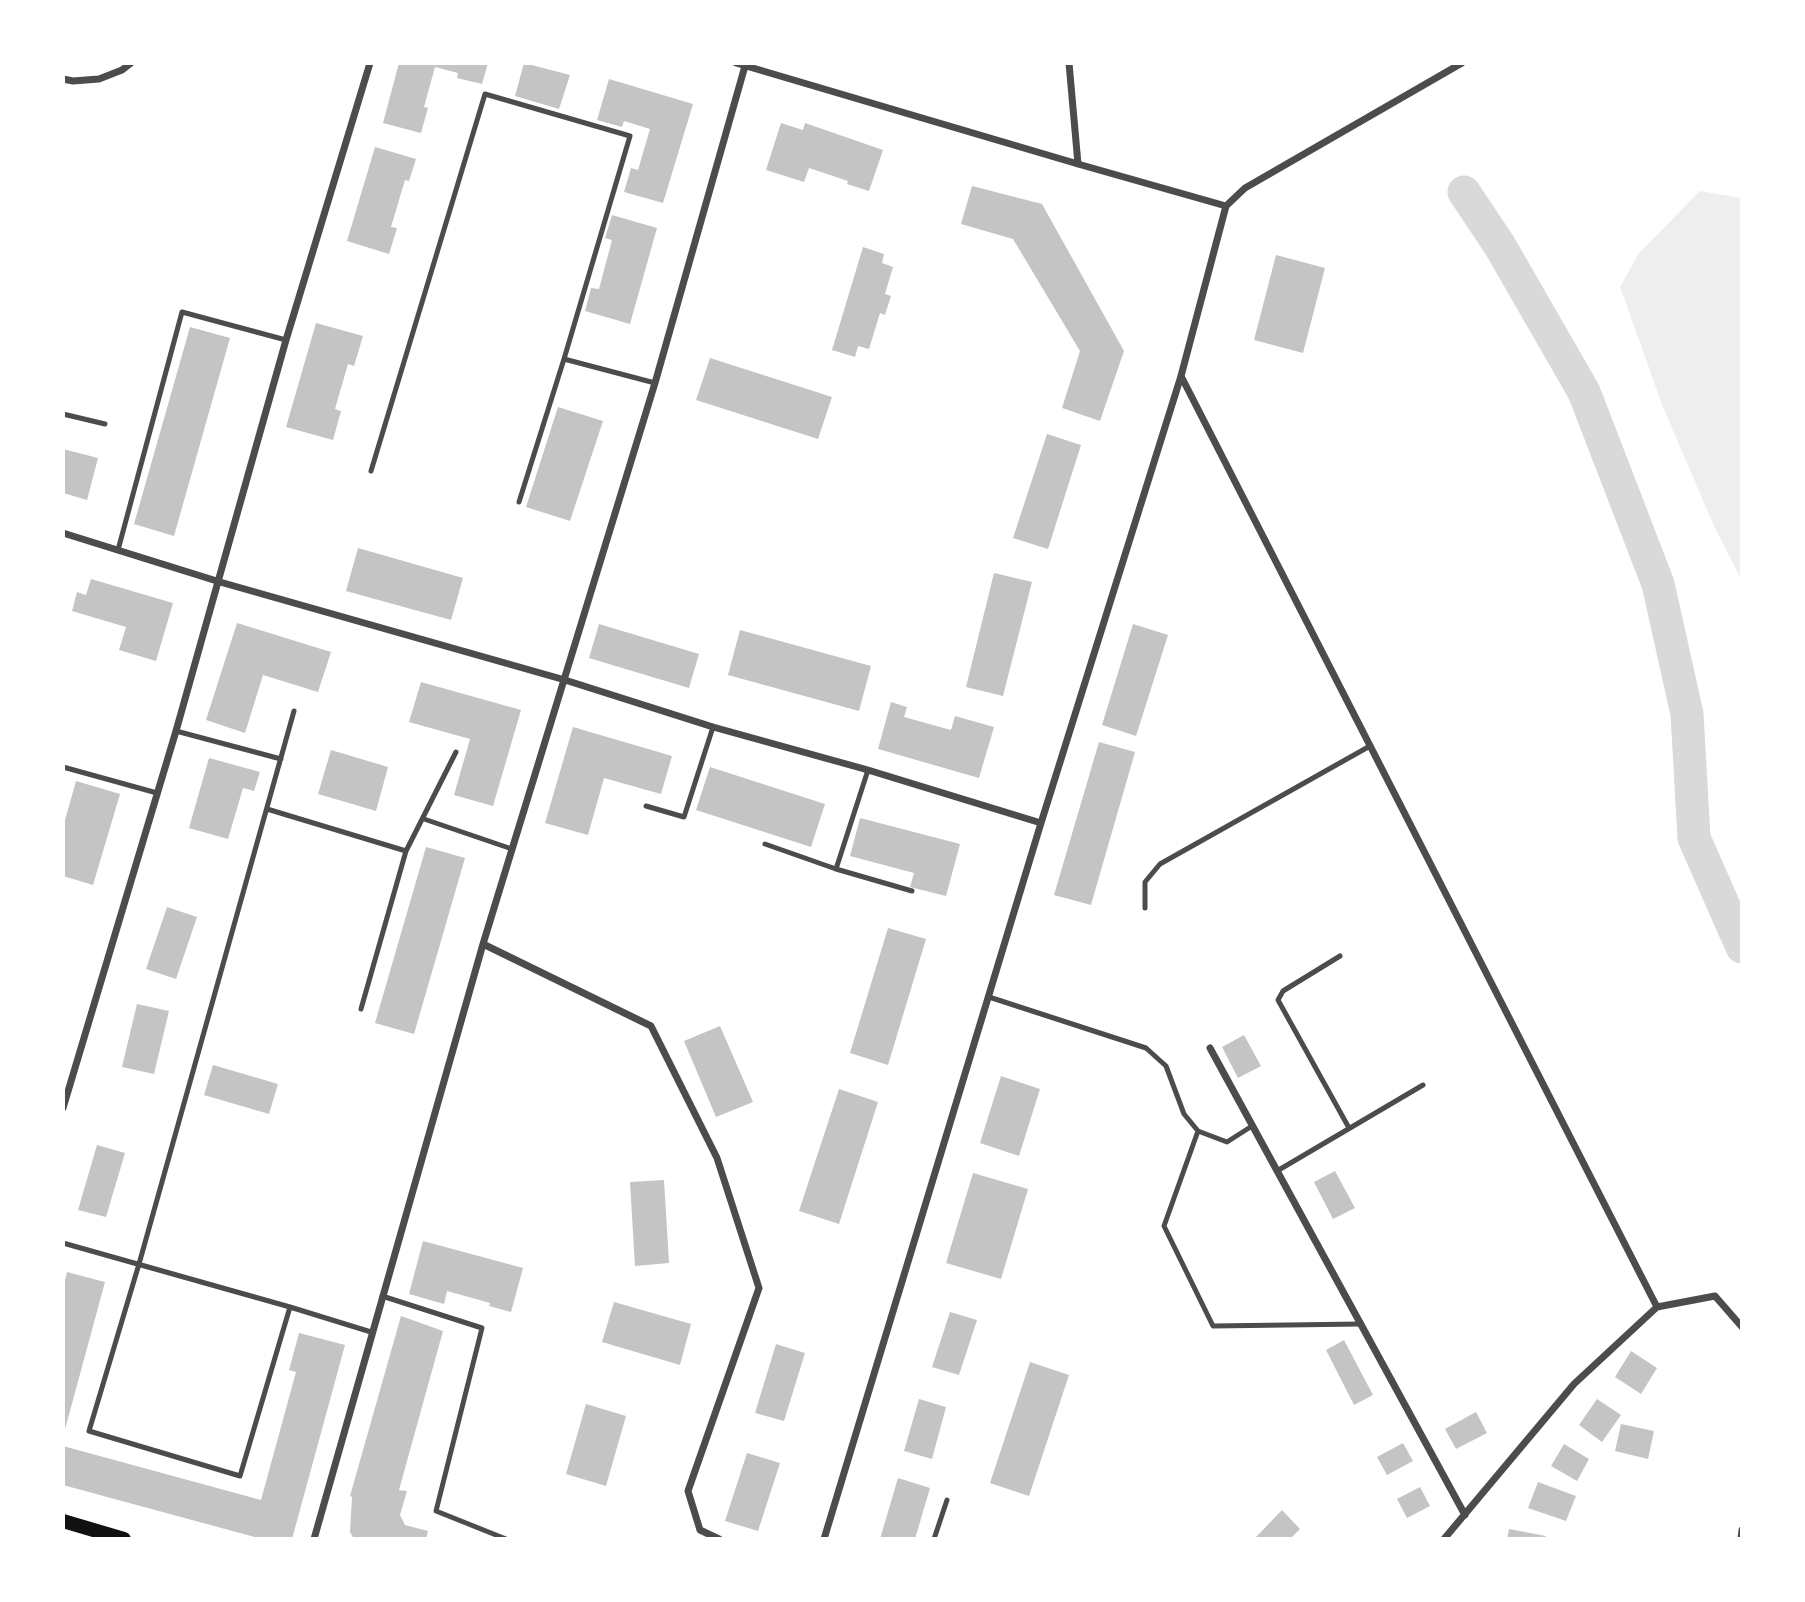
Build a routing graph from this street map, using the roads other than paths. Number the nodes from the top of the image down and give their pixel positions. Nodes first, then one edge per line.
1 (131, 63) edge
2 (370, 63) edge
3 (736, 63) edge
4 (1069, 63) edge
5 (1462, 63) edge
6 (745, 66) junction
7 (63, 79) edge
8 (1078, 164) junction
9 (1226, 206) junction
10 (286, 340) junction
11 (564, 359) junction
12 (1181, 376) junction
13 (655, 383) junction
14 (63, 414) edge
15 (106, 424) dead end
16 (371, 471) dead end
17 (519, 502) dead end
18 (63, 533) edge
19 (118, 551) junction
20 (220, 582) junction
21 (565, 680) junction
22 (294, 711) dead end
23 (713, 727) junction
24 (176, 731) junction
25 (1370, 746) junction
26 (456, 751) dead end
27 (281, 759) junction
28 (63, 767) edge
29 (868, 770) junction
30 (158, 793) junction
31 (646, 806) dead end
32 (267, 809) junction
33 (424, 819) junction
34 (1041, 823) junction
35 (765, 844) dead end
36 (512, 849) junction
37 (406, 851) junction
38 (836, 869) junction
39 (912, 891) dead end
40 (1145, 908) dead end
41 (484, 944) junction
42 (1340, 957) dead end
43 (989, 998) junction
44 (361, 1009) dead end
45 (1210, 1048) dead end
46 (1423, 1085) dead end
47 (63, 1108) edge
48 (1252, 1126) junction
49 (1349, 1128) junction
50 (1198, 1131) junction
51 (1277, 1171) junction
52 (63, 1243) edge
53 (139, 1264) junction
54 (382, 1296) junction
55 (290, 1307) junction
56 (1657, 1307) junction
57 (1361, 1324) junction
58 (1742, 1327) edge
59 (372, 1332) junction
60 (947, 1500) dead end
61 (1465, 1515) junction
62 (63, 1521) edge
63 (1742, 1530) edge
64 (124, 1539) edge
65 (314, 1539) edge
66 (506, 1539) edge
67 (719, 1539) edge
68 (824, 1539) edge
69 (934, 1539) edge
70 (1444, 1539) edge
71 (1741, 1539) edge

1 - 7 street
2 - 10 street
3 - 6 street
4 - 8 street
5 - 9 street
6 - 8 street
6 - 13 street
8 - 9 street
9 - 12 street
10 - 19 lane
10 - 20 street
11 - 13 lane
11 - 16 lane
11 - 17 lane
12 - 25 street
12 - 34 street
13 - 21 street
14 - 15 lane
18 - 19 street
19 - 20 street
20 - 21 street
20 - 24 street
21 - 23 street
21 - 36 street
22 - 27 lane
23 - 29 street
23 - 31 lane
24 - 27 lane
24 - 30 street
25 - 40 lane
25 - 56 street
26 - 33 lane
27 - 32 lane
28 - 30 lane
29 - 34 street
29 - 38 lane
30 - 47 street
32 - 37 lane
32 - 53 lane
33 - 36 lane
33 - 37 lane
34 - 43 street
35 - 38 lane
36 - 41 street
37 - 44 lane
38 - 39 lane
41 - 54 street
41 - 67 street
42 - 49 lane
43 - 50 lane
43 - 68 street
45 - 48 street
46 - 49 lane
48 - 50 lane
48 - 51 street
49 - 51 lane
50 - 57 lane
51 - 57 street
52 - 53 lane
53 - 55 lane
53 - 55 lane
54 - 59 street
54 - 66 lane
55 - 59 lane
56 - 58 street
56 - 61 street
57 - 61 street
59 - 65 street
60 - 69 lane
61 - 70 street
62 - 64 main road
63 - 71 street

